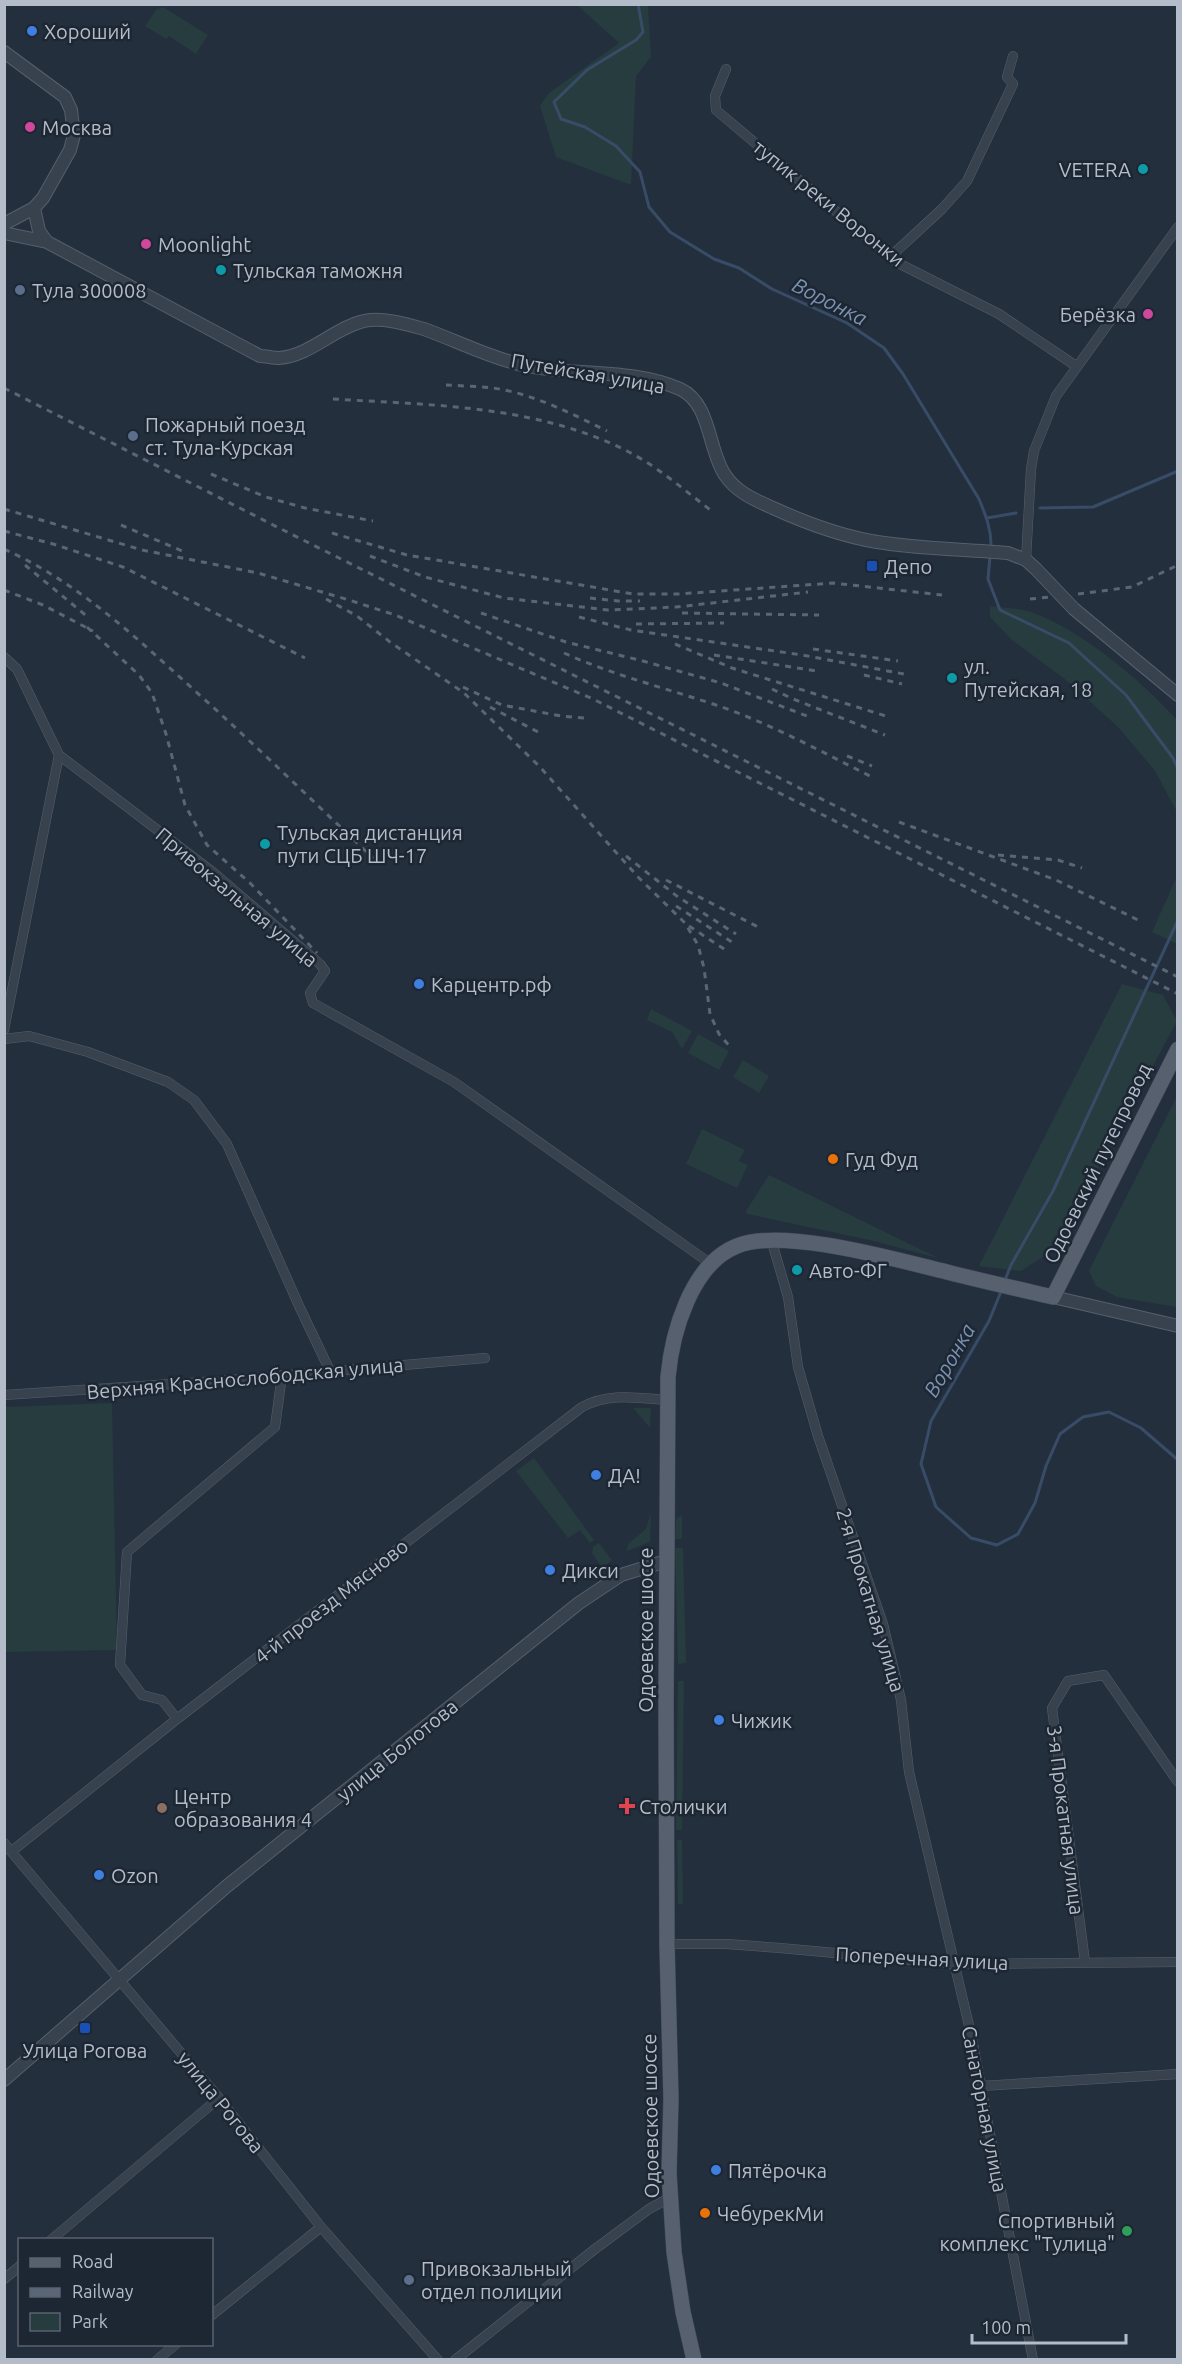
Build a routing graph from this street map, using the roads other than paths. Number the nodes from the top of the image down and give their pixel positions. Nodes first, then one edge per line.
1 (4, 52) edge
2 (1013, 56) dead end
3 (726, 69) dead end
4 (33, 208) junction
5 (4, 224) edge
6 (1178, 227) edge
7 (4, 233) edge
8 (47, 242) junction
9 (890, 257) junction
10 (1076, 366) junction
11 (1026, 560) junction
12 (4, 657) edge
13 (1178, 696) edge
14 (59, 755) junction
15 (7, 1005) edge
16 (4, 1030) edge
17 (4, 1039) edge
18 (1178, 1049) edge
19 (771, 1239) junction
20 (711, 1264) junction
21 (1053, 1297) junction
22 (1178, 1326) edge
23 (485, 1358) dead end
24 (330, 1371) junction
25 (282, 1375) junction
26 (4, 1395) edge
27 (668, 1400) junction
28 (666, 1561) junction
29 (177, 1719) junction
30 (1178, 1782) edge
31 (4, 1843) edge
32 (12, 1851) junction
33 (668, 1944) junction
34 (1085, 1962) junction
35 (1178, 1962) edge
36 (956, 1964) junction
37 (119, 1982) junction
38 (1178, 2074) edge
39 (4, 2080) edge
40 (981, 2086) junction
41 (219, 2098) junction
42 (671, 2197) junction
43 (321, 2227) junction
44 (53, 2238) edge
45 (18, 2268) edge
46 (4, 2279) edge
47 (213, 2314) edge
48 (174, 2346) edge
49 (157, 2360) edge
50 (438, 2360) edge
51 (455, 2360) edge
52 (693, 2360) edge
53 (1033, 2360) edge

1 - 4 street
2 - 9 street
3 - 9 street, тупик реки Воронки
4 - 5 street
4 - 8 street
6 - 10 street
7 - 8 street, Путейская улица
8 - 11 street, Путейская улица
9 - 10 street, тупик реки Воронки
10 - 11 street
11 - 13 street
12 - 14 street, Привокзальная улица
14 - 15 street
14 - 20 street, Привокзальная улица
15 - 16 street
17 - 24 street
18 - 21 main road, Одоевский путепровод
19 - 20 main road, Одоевское шоссе
19 - 21 main road, Одоевское шоссе
19 - 36 street, 2-я Прокатная улица
20 - 27 main road, Одоевское шоссе
21 - 22 street
23 - 24 street, Верхняя Краснослободская улица
24 - 25 street, Верхняя Краснослободская улица
25 - 26 street, Верхняя Краснослободская улица
25 - 29 street
27 - 28 main road, Одоевское шоссе
27 - 29 street, 4-й проезд Мясново
28 - 33 main road, Одоевское шоссе
28 - 37 street, улица Болотова
29 - 32 street, 4-й проезд Мясново
30 - 34 street, 3-я Прокатная улица
31 - 32 street, улица Рогова
32 - 37 street, улица Рогова
33 - 36 street, Поперечная улица
33 - 42 main road, Одоевское шоссе
34 - 35 street, Поперечная улица
34 - 36 street, Поперечная улица
36 - 40 street, Санаторная улица
37 - 39 street, улица Болотова
37 - 41 street, улица Рогова
38 - 40 street
40 - 53 street, Санаторная улица
41 - 43 street, улица Рогова
41 - 44 street
42 - 51 street
42 - 52 main road, Одоевское шоссе
43 - 47 street
43 - 50 street, улица Рогова
45 - 46 street
48 - 49 street

